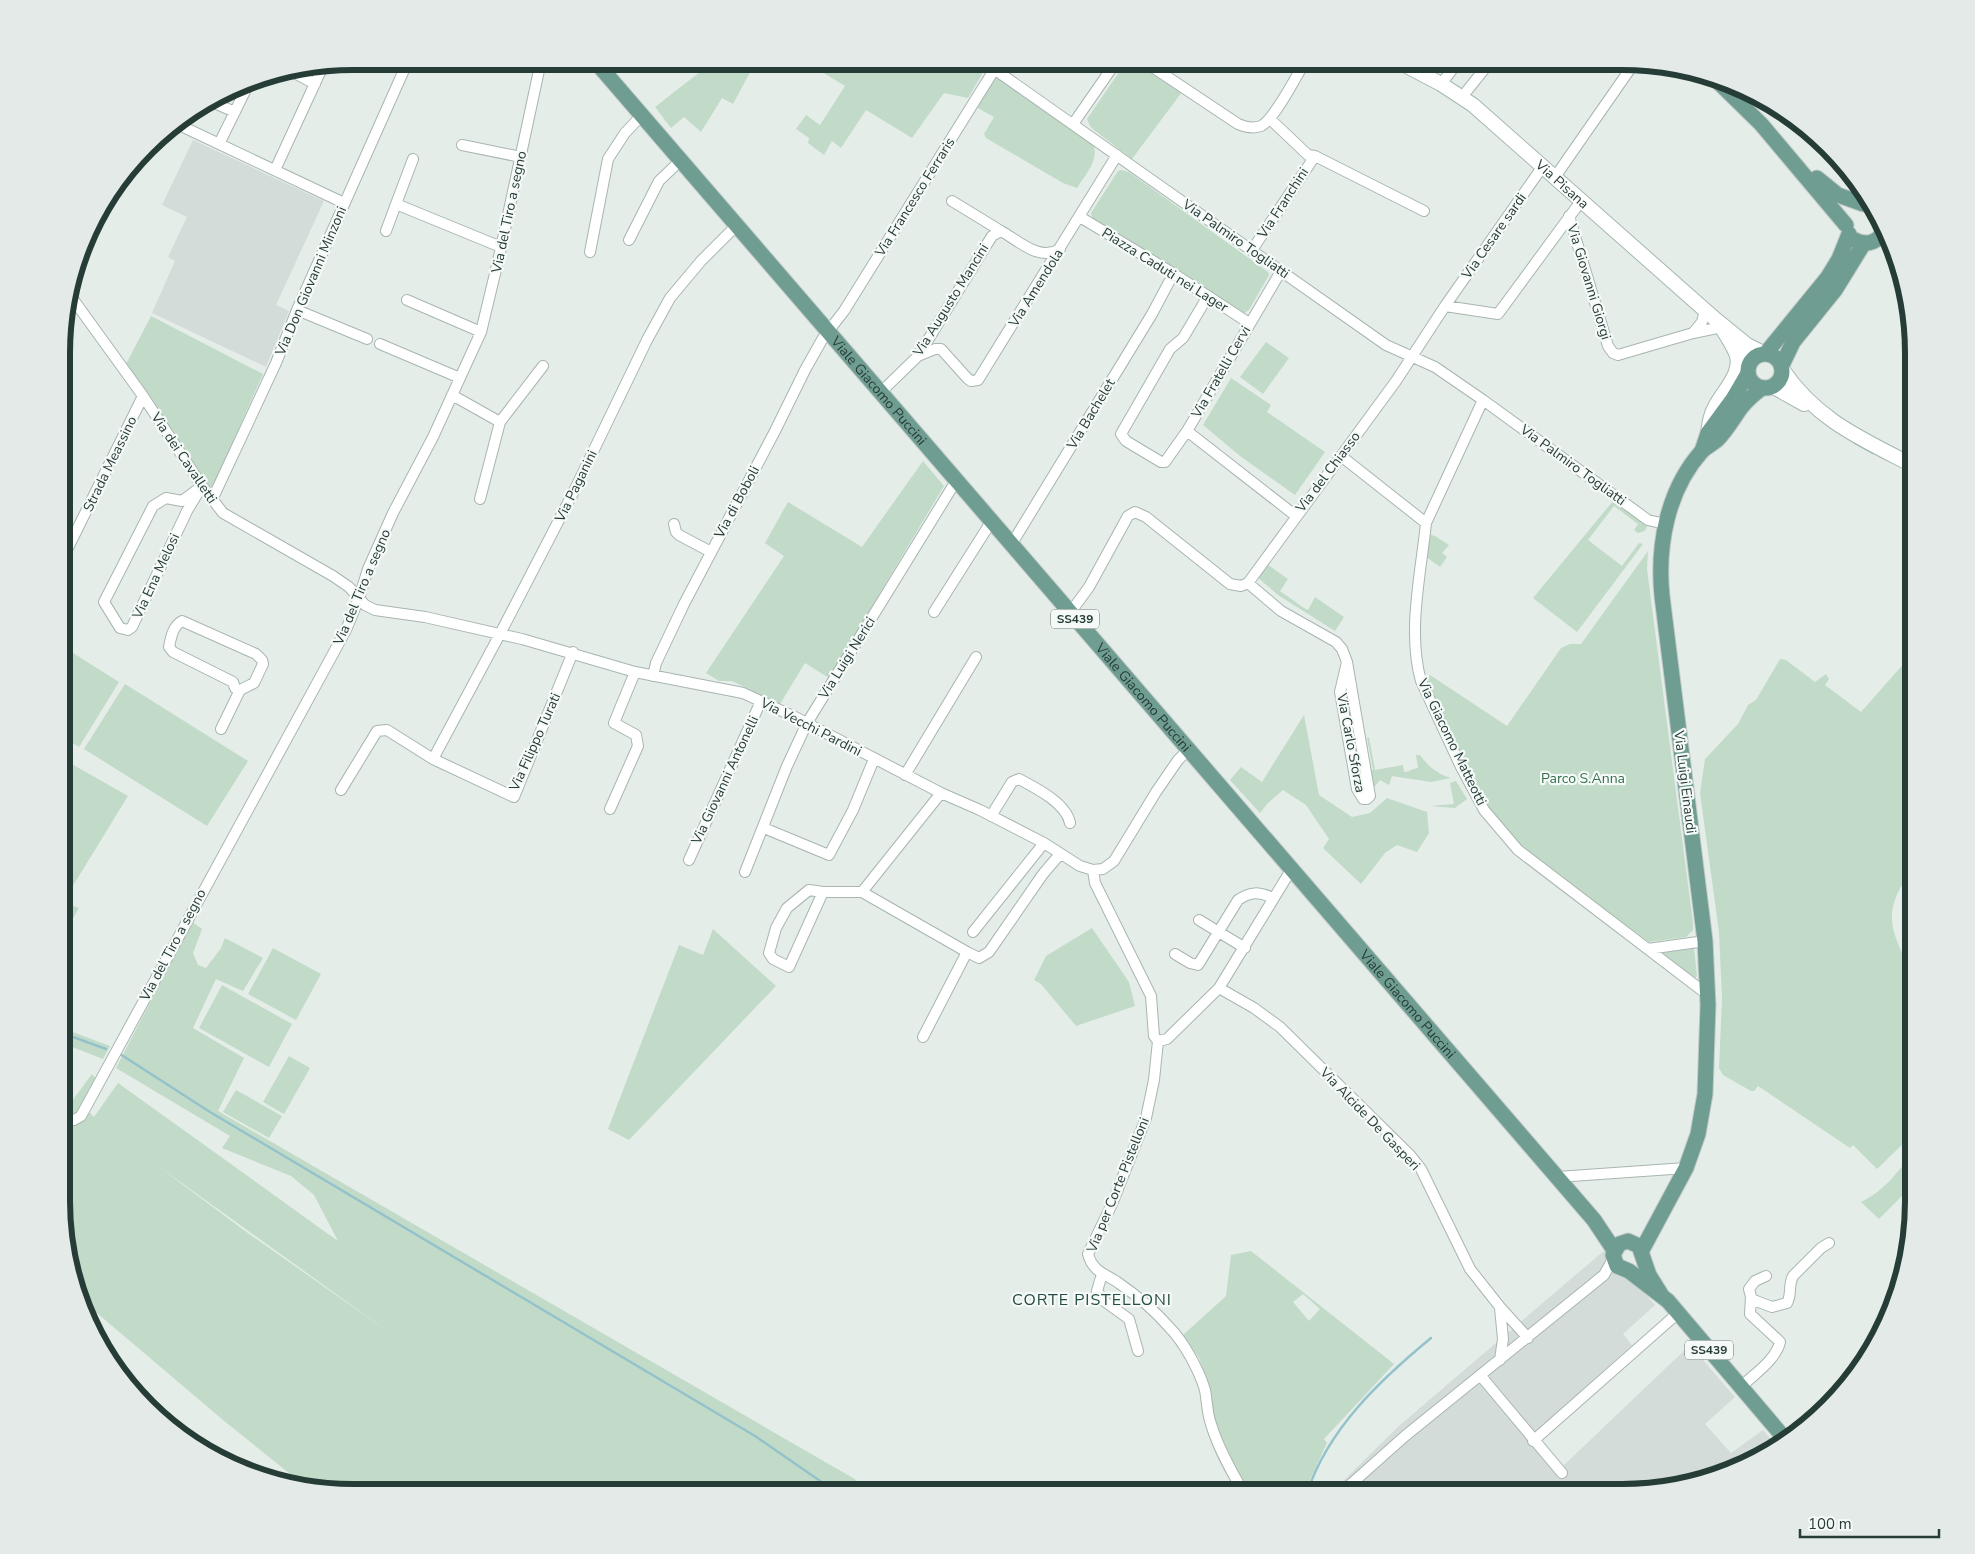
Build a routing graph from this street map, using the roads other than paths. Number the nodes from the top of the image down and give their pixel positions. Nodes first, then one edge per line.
1 (404, 70) edge
2 (539, 70) edge
3 (603, 70) edge
4 (993, 70) edge
5 (1003, 70) edge
6 (1110, 70) edge
7 (1157, 70) edge
8 (1300, 70) edge
9 (1414, 70) edge
10 (1452, 70) edge
11 (1484, 70) edge
12 (1630, 70) edge
13 (320, 72) edge
14 (297, 75) edge
15 (315, 84) junction
16 (1441, 84) junction
17 (244, 92) edge
18 (1730, 92) edge
19 (1462, 97) junction
20 (218, 105) edge
21 (235, 112) junction
22 (642, 115) junction
23 (1270, 119) junction
24 (1073, 124) junction
25 (183, 127) edge
26 (1778, 143) junction
27 (219, 144) junction
28 (462, 145) dead end
29 (1117, 155) junction
30 (1314, 156) junction
31 (521, 157) junction
32 (413, 159) dead end
33 (681, 160) junction
34 (1543, 166) junction
35 (275, 170) junction
36 (1555, 177) junction
37 (952, 201) dead end
38 (1581, 201) junction
39 (1861, 202) edge
40 (344, 203) junction
41 (396, 204) junction
42 (1863, 205) edge
43 (1424, 211) dead end
44 (1569, 216) junction
45 (1080, 217) junction
46 (736, 224) junction
47 (386, 230) dead end
48 (1001, 230) junction
49 (1848, 230) junction
50 (1880, 236) edge
51 (629, 240) dead end
52 (1864, 243) junction
53 (502, 247) junction
54 (1061, 248) junction
55 (1252, 250) junction
56 (590, 252) dead end
57 (1040, 254) junction
58 (1045, 270) junction
59 (1281, 271) junction
60 (1169, 282) dead end
61 (1208, 296) junction
62 (407, 300) dead end
63 (74, 301) edge
64 (1445, 306) junction
65 (297, 310) junction
66 (940, 319) junction
67 (1714, 319) junction
68 (1249, 323) junction
69 (481, 332) junction
70 (829, 332) junction
71 (1801, 332) junction
72 (1693, 334) junction
73 (367, 339) dead end
74 (380, 344) dead end
75 (945, 352) junction
76 (1765, 353) junction
77 (918, 356) junction
78 (1410, 357) junction
79 (542, 366) dead end
80 (1782, 367) junction
81 (1748, 370) junction
82 (460, 378) junction
83 (1767, 387) junction
84 (880, 393) junction
85 (452, 395) junction
86 (143, 396) junction
87 (1483, 400) junction
88 (1809, 400) junction
89 (1819, 412) junction
90 (500, 422) junction
91 (1187, 431) junction
92 (1708, 432) junction
93 (1702, 450) junction
94 (1340, 456) junction
95 (1905, 461) edge
96 (956, 481) junction
97 (202, 486) junction
98 (480, 499) dead end
99 (212, 500) junction
100 (1296, 516) junction
101 (991, 522) junction
102 (1426, 523) junction
103 (674, 524) dead end
104 (1666, 524) junction
105 (70, 544) edge
106 (1011, 545) junction
107 (711, 552) junction
108 (1248, 583) junction
109 (359, 598) junction
110 (934, 612) dead end
111 (1070, 613) junction
112 (500, 634) junction
113 (573, 652) junction
114 (976, 657) dead end
115 (1347, 662) junction
116 (635, 672) junction
117 (653, 676) junction
118 (240, 690) junction
119 (761, 700) junction
120 (807, 724) junction
121 (221, 729) dead end
122 (1188, 750) junction
123 (433, 759) junction
124 (874, 759) junction
125 (905, 775) junction
126 (341, 790) dead end
127 (941, 793) junction
128 (610, 809) dead end
129 (991, 816) junction
130 (1070, 823) dead end
131 (764, 828) junction
132 (1044, 844) junction
133 (1060, 854) junction
134 (689, 860) dead end
135 (1094, 870) junction
136 (1291, 870) junction
137 (745, 872) dead end
138 (823, 892) junction
139 (862, 892) junction
140 (1273, 898) junction
141 (1200, 920) dead end
142 (1218, 931) junction
143 (973, 932) dead end
144 (1705, 941) junction
145 (1245, 948) junction
146 (1648, 949) junction
147 (967, 952) junction
148 (1175, 954) dead end
149 (1219, 988) junction
150 (1708, 995) junction
151 (922, 1037) dead end
152 (1158, 1041) junction
153 (70, 1120) edge
154 (1686, 1168) junction
155 (1557, 1177) junction
156 (1829, 1243) dead end
157 (1627, 1255) junction
158 (1102, 1274) junction
159 (1766, 1276) dead end
160 (1751, 1299) junction
161 (1500, 1307) junction
162 (1678, 1313) junction
163 (1528, 1338) junction
164 (1138, 1351) dead end
165 (1500, 1360) junction
166 (1480, 1375) junction
167 (1740, 1387) junction
168 (1781, 1435) edge
169 (1533, 1441) junction
170 (1562, 1474) dead end
171 (1239, 1484) edge
172 (1351, 1484) edge

1 - 40 street, Via Don Giovanni Minzoni
2 - 31 street, Via del Tiro a segno
3 - 22 main road, Viale Giacomo Puccini / SS439
4 - 70 street, Via Francesco Ferraris
5 - 24 street, Via Palmiro Togliatti
6 - 24 street
7 - 23 street
8 - 23 street
9 - 16 main road, Via Pisana
10 - 16 street
11 - 19 street
12 - 36 street
13 - 15 street
14 - 15 street
15 - 35 street
16 - 19 main road, Via Pisana
17 - 21 street
18 - 26 main road
19 - 34 main road, Via Pisana
20 - 21 street
21 - 27 street
22 - 33 main road, Viale Giacomo Puccini / SS439
22 - 56 street
23 - 30 street
24 - 29 street, Via Palmiro Togliatti
25 - 27 street
26 - 39 main road
26 - 49 main road
27 - 35 street
28 - 31 street
29 - 45 street, Via Amendola
29 - 55 street, Via Palmiro Togliatti
30 - 43 street
30 - 55 street, Via Franchini
31 - 53 street, Via del Tiro a segno
32 - 41 street
33 - 46 main road, Viale Giacomo Puccini / SS439
33 - 51 street
34 - 36 main road, Via Pisana
34 - 64 street, Via Cesare sardi
35 - 40 street
36 - 38 main road, Via Pisana
37 - 48 street
38 - 44 street
38 - 67 main road, Via Pisana
40 - 65 street, Via Don Giovanni Minzoni
41 - 47 street
41 - 53 street
42 - 49 main road
44 - 64 street
44 - 72 street, Via Giovanni Giorgi
45 - 54 street, Via Amendola
45 - 61 street, Piazza Caduti nei Lager
46 - 70 main road, Viale Giacomo Puccini / SS439
46 - 112 street, Via Paganini
48 - 57 street
48 - 66 street, Via Augusto Mancini
49 - 52 main road
49 - 76 main road
50 - 52 main road
52 - 71 main road
53 - 69 street, Via del Tiro a segno
54 - 57 street
54 - 58 street, Via Amendola
55 - 59 street, Via Palmiro Togliatti
57 - 58 street
58 - 75 street, Via Amendola
59 - 68 street, Via Fratelli Cervi
59 - 78 street, Via Palmiro Togliatti
60 - 106 street, Via Bachelet
61 - 68 street, Piazza Caduti nei Lager
61 - 91 street
62 - 69 street
63 - 86 street, Via dei Cavalletti
64 - 78 street, Via del Chiasso
65 - 73 street
65 - 99 street, Via Don Giovanni Minzoni
66 - 75 street, Via Amendola
66 - 77 street, Via Augusto Mancini
67 - 72 street, Via Giovanni Giorgi
67 - 72 street
67 - 76 main road, Via Pisana
67 - 81 main road, Via Pisana
67 - 92 main road
68 - 91 street, Via Fratelli Cervi
69 - 82 street, Via del Tiro a segno
70 - 84 main road, Viale Giacomo Puccini / SS439
70 - 107 street, Via di Boboli
71 - 80 main road
71 - 88 main road
74 - 82 street
75 - 77 street
76 - 80 main road, Via Pisana
76 - 81 main road
77 - 84 street, Via Augusto Mancini
78 - 87 street, Via Palmiro Togliatti
78 - 94 street, Via del Chiasso
79 - 90 street
80 - 83 main road
80 - 88 main road, Via Pisana
81 - 83 main road, Via Pisana
81 - 92 main road
82 - 85 street, Via del Tiro a segno
83 - 89 main road, Via Pisana
83 - 93 main road, Via Luigi Einaudi
84 - 96 main road, Viale Giacomo Puccini / SS439
85 - 90 street
85 - 109 street, Via del Tiro a segno
86 - 97 street, Via dei Cavalletti
86 - 105 street, Strada Meassino
87 - 102 street
87 - 104 street, Via Palmiro Togliatti
88 - 89 main road, Via Pisana
89 - 95 main road, Via Pisana
90 - 98 street
91 - 100 street, Via Fratelli Cervi
92 - 93 main road
93 - 104 main road, Via Luigi Einaudi
94 - 100 street, Via del Chiasso
94 - 102 street
96 - 101 main road, Viale Giacomo Puccini / SS439
96 - 120 street, Via Luigi Nerici
97 - 97 street, Via Ena Melosi
97 - 99 street, Via dei Cavalletti
99 - 109 street, Via dei Cavalletti
100 - 108 street, Via del Chiasso
101 - 106 main road, Viale Giacomo Puccini / SS439
101 - 110 street
102 - 146 street, Via Giacomo Matteotti
103 - 107 street
104 - 144 main road, Via Luigi Einaudi
106 - 111 main road, Viale Giacomo Puccini / SS439
107 - 117 street, Via di Boboli
108 - 111 street
108 - 115 street, Via Carlo Sforza
109 - 112 street, Via Vecchi Pardini
109 - 153 street, Via del Tiro a segno
111 - 122 main road, Viale Giacomo Puccini / SS439
112 - 113 street, Via Vecchi Pardini
112 - 123 street, Via Paganini
113 - 116 street, Via Vecchi Pardini
113 - 123 street, Via Filippo Turati
114 - 125 street
115 - 115 street, Via Carlo Sforza
116 - 117 street, Via Vecchi Pardini
116 - 128 street
117 - 119 street, Via Vecchi Pardini
118 - 118 street
118 - 121 street
119 - 120 street, Via Vecchi Pardini
119 - 134 street, Via Giovanni Antonelli
120 - 124 street, Via Vecchi Pardini
120 - 131 street, Via Luigi Nerici
122 - 135 street
122 - 136 main road, Viale Giacomo Puccini / SS439
123 - 126 street, Via Filippo Turati
124 - 125 street, Via Vecchi Pardini
124 - 131 street
125 - 127 street, Via Vecchi Pardini
127 - 129 street, Via Vecchi Pardini
127 - 139 street
129 - 130 street
129 - 132 street, Via Vecchi Pardini
131 - 137 street, Via Luigi Nerici
132 - 133 street, Via Vecchi Pardini
132 - 143 street
133 - 135 street, Via Vecchi Pardini
133 - 147 street
135 - 152 street, Via per Corte Pistelloni
136 - 140 street
136 - 155 main road, Viale Giacomo Puccini / SS439
138 - 138 street
138 - 139 street
139 - 147 street
140 - 142 street
140 - 145 street
141 - 142 street
142 - 145 street
142 - 148 street
144 - 146 street
144 - 150 main road, Via Luigi Einaudi
145 - 149 street
146 - 150 street, Via Giacomo Matteotti
147 - 151 street
149 - 152 street
149 - 161 street, Via Alcide De Gasperi
150 - 154 main road, Via Luigi Einaudi
152 - 158 street, Via per Corte Pistelloni
154 - 155 street
154 - 157 main road, Via Luigi Einaudi
155 - 157 main road, Viale Giacomo Puccini / SS439
156 - 160 street
157 - 162 main road, Viale Giacomo Puccini / SS439
157 - 163 street
158 - 164 street
158 - 171 street, Via per Corte Pistelloni
159 - 160 street
160 - 167 street
161 - 163 street, Via Alcide De Gasperi
161 - 165 street
162 - 167 main road, Viale Giacomo Puccini / SS439
162 - 169 street
163 - 165 street
165 - 166 street
166 - 169 street
166 - 172 street
167 - 168 main road, Viale Giacomo Puccini / SS439
169 - 170 street

